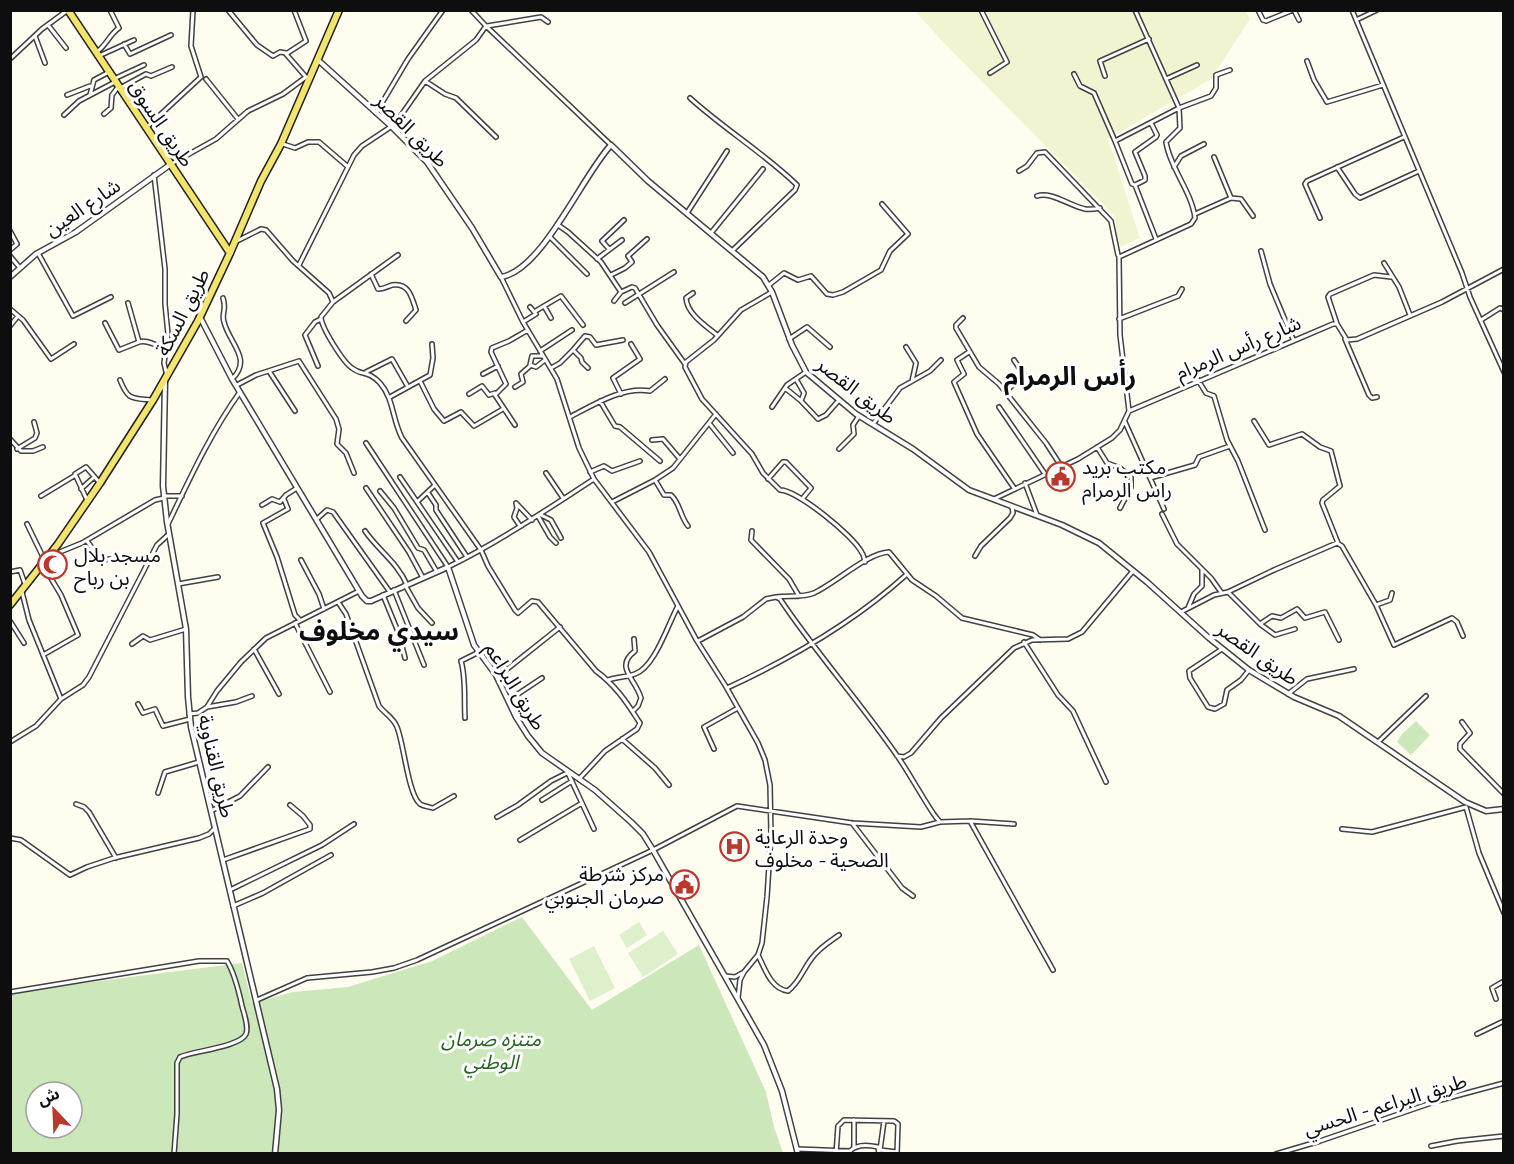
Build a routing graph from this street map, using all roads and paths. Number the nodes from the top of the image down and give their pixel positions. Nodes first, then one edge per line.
1 (69, 10) edge
2 (110, 10) edge
3 (228, 10) edge
4 (294, 10) edge
5 (339, 10) edge
6 (442, 10) edge
7 (471, 10) edge
8 (981, 10) edge
9 (1136, 10) edge
10 (1258, 10) edge
11 (1293, 10) edge
12 (1352, 10) edge
13 (1362, 10) edge
14 (1377, 10) edge
15 (194, 11) edge
16 (1365, 16) junction
17 (1299, 20) dead end
18 (1356, 20) junction
19 (548, 22) dead end
20 (48, 25) junction
21 (486, 26) junction
22 (171, 35) dead end
23 (35, 36) junction
24 (1149, 39) junction
25 (134, 40) dead end
26 (124, 44) junction
27 (66, 48) dead end
28 (100, 53) junction
29 (286, 53) junction
30 (10, 59) edge
31 (318, 60) junction
32 (1306, 61) dead end
33 (45, 63) dead end
34 (144, 65) dead end
35 (1197, 65) dead end
36 (172, 67) dead end
37 (1230, 70) dead end
38 (109, 72) junction
39 (990, 73) dead end
40 (1074, 74) dead end
41 (1105, 76) dead end
42 (307, 78) junction
43 (206, 79) dead end
44 (1166, 79) junction
45 (424, 81) junction
46 (118, 83) junction
47 (1383, 85) junction
48 (91, 86) junction
49 (67, 95) dead end
50 (90, 95) junction
51 (690, 98) dead end
52 (1179, 108) junction
53 (376, 113) junction
54 (104, 114) dead end
55 (64, 115) dead end
56 (238, 119) junction
57 (1151, 123) junction
58 (148, 126) junction
59 (391, 126) junction
60 (496, 137) dead end
61 (1404, 137) junction
62 (1115, 141) junction
63 (281, 144) junction
64 (1204, 144) dead end
65 (611, 145) junction
66 (727, 151) dead end
67 (1214, 157) dead end
68 (172, 163) junction
69 (348, 166) junction
70 (1174, 167) junction
71 (1337, 167) junction
72 (763, 169) dead end
73 (1019, 171) dead end
74 (1419, 171) junction
75 (154, 175) junction
76 (1135, 185) junction
77 (1037, 196) dead end
78 (1231, 198) junction
79 (882, 204) dead end
80 (1100, 208) junction
81 (687, 213) junction
82 (1195, 214) junction
83 (1253, 216) dead end
84 (1320, 218) dead end
85 (624, 220) dead end
86 (558, 225) junction
87 (10, 231) edge
88 (238, 233) junction
89 (711, 233) junction
90 (249, 236) junction
91 (550, 237) junction
92 (646, 239) dead end
93 (1156, 239) junction
94 (622, 240) dead end
95 (234, 244) junction
96 (609, 249) junction
97 (10, 250) edge
98 (733, 250) junction
99 (1261, 251) dead end
100 (38, 253) junction
101 (230, 253) junction
102 (398, 255) dead end
103 (10, 256) edge
104 (1119, 257) junction
105 (597, 259) junction
106 (1384, 263) dead end
107 (298, 265) junction
108 (20, 268) junction
109 (1503, 269) edge
110 (674, 272) dead end
111 (371, 274) junction
112 (586, 274) dead end
113 (611, 275) junction
114 (1391, 276) junction
115 (10, 277) edge
116 (501, 277) junction
117 (769, 285) junction
118 (1182, 289) dead end
119 (1468, 289) junction
120 (621, 292) junction
121 (772, 292) junction
122 (693, 293) dead end
123 (639, 294) junction
124 (111, 297) dead end
125 (223, 298) dead end
126 (614, 301) dead end
127 (333, 302) junction
128 (128, 303) dead end
129 (625, 303) dead end
130 (544, 306) junction
131 (531, 307) dead end
132 (10, 309) edge
133 (1503, 310) edge
134 (534, 312) junction
135 (1410, 315) junction
136 (18, 316) junction
137 (200, 316) junction
138 (551, 318) dead end
139 (963, 318) dead end
140 (321, 319) junction
141 (1119, 319) junction
142 (1481, 320) junction
143 (406, 321) dead end
144 (523, 322) junction
145 (105, 323) dead end
146 (583, 324) dead end
147 (1337, 324) junction
148 (10, 326) edge
149 (528, 330) junction
150 (572, 330) dead end
151 (717, 335) junction
152 (1344, 338) junction
153 (789, 339) junction
154 (1293, 339) junction
155 (622, 340) dead end
156 (139, 342) junction
157 (75, 344) dead end
158 (432, 344) dead end
159 (631, 344) dead end
160 (830, 347) dead end
161 (906, 347) dead end
162 (167, 348) junction
163 (573, 350) junction
164 (540, 351) junction
165 (969, 352) junction
166 (543, 356) junction
167 (545, 360) junction
168 (941, 360) dead end
169 (1014, 360) dead end
170 (685, 364) junction
171 (318, 366) dead end
172 (498, 366) junction
173 (531, 366) junction
174 (551, 368) junction
175 (588, 368) dead end
176 (269, 371) junction
177 (366, 372) junction
178 (806, 372) junction
179 (1503, 372) edge
180 (483, 374) dead end
181 (166, 378) junction
182 (232, 379) junction
183 (665, 379) dead end
184 (796, 379) junction
185 (120, 380) dead end
186 (1198, 380) junction
187 (420, 381) junction
188 (912, 381) junction
189 (237, 385) junction
190 (408, 387) junction
191 (515, 387) dead end
192 (784, 388) junction
193 (240, 392) junction
194 (1005, 392) junction
195 (495, 393) junction
196 (469, 394) dead end
197 (621, 394) junction
198 (390, 397) junction
199 (1377, 397) dead end
200 (153, 400) junction
201 (800, 400) junction
202 (839, 400) junction
203 (600, 401) junction
204 (772, 407) dead end
205 (999, 407) dead end
206 (503, 409) junction
207 (295, 411) dead end
208 (1129, 411) junction
209 (716, 414) junction
210 (859, 416) junction
211 (570, 417) junction
212 (1254, 421) dead end
213 (34, 422) dead end
214 (1125, 422) junction
215 (709, 423) junction
216 (873, 424) junction
217 (515, 425) dead end
218 (10, 439) edge
219 (652, 440) dead end
220 (366, 443) dead end
221 (1230, 446) junction
222 (43, 447) dead end
223 (1097, 447) junction
224 (17, 449) junction
225 (839, 449) dead end
226 (733, 453) dead end
227 (680, 459) junction
228 (640, 461) dead end
229 (660, 461) dead end
230 (1061, 466) junction
231 (590, 472) junction
232 (354, 473) dead end
233 (546, 473) dead end
234 (1045, 474) junction
235 (74, 476) junction
236 (400, 477) dead end
237 (93, 478) junction
238 (1150, 478) junction
239 (594, 479) junction
240 (768, 479) junction
241 (655, 480) junction
242 (100, 483) junction
243 (1026, 483) junction
244 (435, 485) junction
245 (297, 488) junction
246 (366, 488) dead end
247 (1014, 488) junction
248 (81, 489) junction
249 (380, 491) dead end
250 (428, 493) junction
251 (41, 496) dead end
252 (182, 496) junction
253 (164, 497) junction
254 (563, 498) junction
255 (803, 498) junction
256 (284, 499) junction
257 (993, 500) junction
258 (88, 501) junction
259 (417, 502) junction
260 (612, 502) junction
261 (262, 505) dead end
262 (1012, 507) junction
263 (1120, 508) dead end
264 (539, 516) junction
265 (1037, 516) junction
266 (317, 519) junction
267 (532, 520) junction
268 (27, 524) dead end
269 (168, 525) junction
270 (520, 526) junction
271 (688, 526) dead end
272 (1264, 530) dead end
273 (365, 531) dead end
274 (752, 531) dead end
275 (169, 534) junction
276 (561, 538) dead end
277 (87, 541) junction
278 (556, 543) dead end
279 (1338, 543) junction
280 (481, 550) junction
281 (975, 556) dead end
282 (467, 557) junction
283 (110, 559) dead end
284 (45, 560) junction
285 (301, 560) dead end
286 (458, 562) junction
287 (865, 562) junction
288 (448, 567) junction
289 (1202, 568) junction
290 (1133, 570) junction
291 (10, 572) edge
292 (436, 572) junction
293 (906, 575) junction
294 (218, 578) dead end
295 (423, 578) junction
296 (178, 584) junction
297 (406, 585) junction
298 (23, 588) junction
299 (359, 591) junction
300 (392, 591) junction
301 (1221, 592) junction
302 (1228, 592) junction
303 (1392, 593) dead end
304 (383, 595) junction
305 (799, 596) junction
306 (776, 597) junction
307 (338, 602) junction
308 (10, 605) edge
309 (1376, 605) junction
310 (678, 606) junction
311 (1188, 608) junction
312 (324, 609) junction
313 (1181, 612) junction
314 (301, 620) junction
315 (10, 621) edge
316 (295, 622) junction
317 (432, 623) dead end
318 (1260, 624) junction
319 (560, 627) junction
320 (186, 629) junction
321 (1295, 629) dead end
322 (1463, 636) dead end
323 (634, 639) dead end
324 (1040, 640) junction
325 (1338, 640) dead end
326 (697, 641) junction
327 (1024, 642) junction
328 (24, 643) dead end
329 (812, 643) junction
330 (132, 644) dead end
331 (254, 649) junction
332 (1222, 649) junction
333 (479, 652) junction
334 (43, 654) junction
335 (405, 658) dead end
336 (424, 665) dead end
337 (1354, 669) dead end
338 (1249, 670) junction
339 (630, 674) junction
340 (496, 675) junction
341 (542, 678) dead end
342 (608, 680) junction
343 (727, 688) junction
344 (330, 692) dead end
345 (279, 694) dead end
346 (1288, 694) junction
347 (252, 696) dead end
348 (1426, 696) dead end
349 (62, 699) junction
350 (509, 700) junction
351 (138, 704) dead end
352 (207, 708) junction
353 (738, 708) junction
354 (633, 711) junction
355 (190, 716) junction
356 (465, 718) dead end
357 (1462, 722) dead end
358 (622, 739) junction
359 (10, 742) edge
360 (1378, 742) junction
361 (714, 748) dead end
362 (897, 756) junction
363 (199, 762) junction
364 (268, 767) dead end
365 (569, 772) junction
366 (579, 779) junction
367 (572, 781) junction
368 (1106, 782) dead end
369 (669, 785) dead end
370 (158, 793) dead end
371 (1503, 794) edge
372 (454, 796) dead end
373 (542, 800) dead end
374 (582, 803) junction
375 (76, 804) dead end
376 (290, 805) dead end
377 (1465, 805) junction
378 (1503, 809) edge
379 (211, 811) junction
380 (771, 812) junction
381 (497, 817) dead end
382 (970, 821) junction
383 (940, 822) junction
384 (852, 823) junction
385 (354, 824) dead end
386 (1014, 824) dead end
387 (215, 828) junction
388 (594, 829) dead end
389 (1342, 829) dead end
390 (10, 838) edge
391 (520, 840) dead end
392 (653, 850) junction
393 (331, 855) dead end
394 (116, 858) junction
395 (223, 860) junction
396 (230, 890) junction
397 (913, 896) dead end
398 (233, 906) junction
399 (1503, 913) edge
400 (839, 935) dead end
401 (758, 955) junction
402 (1053, 970) dead end
403 (744, 972) junction
404 (724, 975) junction
405 (1503, 981) edge
406 (10, 992) edge
407 (738, 998) junction
408 (1496, 999) dead end
409 (256, 1000) junction
410 (1503, 1021) edge
411 (1477, 1034) dead end
412 (1503, 1083) edge
413 (854, 1120) junction
414 (884, 1121) junction
415 (1503, 1136) edge
416 (1431, 1146) dead end
417 (854, 1147) junction
418 (797, 1151) edge
419 (836, 1152) edge
420 (851, 1152) edge
421 (879, 1152) edge
422 (897, 1153) edge
423 (174, 1154) edge
424 (275, 1154) edge
425 (1276, 1154) edge

1 - 20 street
1 - 28 main road, طريق السوق
1 - 38 main road, طريق السوق
2 - 28 street
3 - 29 street
4 - 29 street
5 - 31 main road, طريق السكة
6 - 53 street
7 - 21 street
8 - 39 street
9 - 24 street
10 - 11 street
11 - 17 street
12 - 18 street
13 - 16 street
14 - 16 street
15 - 58 street
16 - 18 street
18 - 47 street
19 - 21 street
20 - 23 street
20 - 27 street
21 - 45 street
21 - 65 street
22 - 26 street
23 - 30 street
23 - 33 street
24 - 41 street
24 - 44 street
25 - 26 street
26 - 28 street
28 - 46 main road, طريق السوق
29 - 42 street
31 - 42 main road, طريق السكة
31 - 53 street, طريق القصر
32 - 47 street
34 - 46 street
35 - 44 street
36 - 46 street
37 - 52 street
38 - 46 main road, طريق السوق
38 - 48 street
40 - 62 street
42 - 56 street
42 - 63 main road, طريق السكة
43 - 56 street
44 - 52 street
45 - 59 street
45 - 60 street
46 - 50 street
46 - 54 street
46 - 58 main road, طريق السوق
46 - 68 main road, طريق السوق
47 - 61 street
48 - 49 street
48 - 50 street
50 - 55 street
51 - 98 street
52 - 57 street
52 - 70 street
53 - 59 street, طريق القصر
56 - 68 street
57 - 62 street
57 - 76 street
58 - 68 main road, طريق السوق
59 - 69 street
59 - 116 street, طريق القصر
61 - 71 street
61 - 74 street
62 - 76 street
63 - 69 street
63 - 88 main road, طريق السكة
64 - 70 street
65 - 81 street, طريق القصر
65 - 86 street
66 - 81 street
67 - 78 street
68 - 75 street, شارع العين
68 - 95 main road, طريق السوق
68 - 101 main road, طريق السوق
69 - 107 street
70 - 82 street
71 - 74 street
71 - 84 street
72 - 89 street
73 - 80 street
74 - 119 street
75 - 100 street, شارع العين
75 - 162 street
76 - 93 street
77 - 80 street
78 - 82 street
78 - 83 street
79 - 117 street
80 - 104 street
81 - 89 street, طريق القصر
82 - 93 street
85 - 96 street
86 - 91 street
86 - 105 street
87 - 97 street
88 - 90 street
88 - 95 main road, طريق السكة
89 - 98 street, طريق القصر
90 - 95 street
90 - 107 street
91 - 112 street
91 - 116 street
92 - 113 street
93 - 104 street
94 - 96 street
95 - 101 main road, طريق السكة
96 - 105 street
98 - 117 street, طريق القصر
99 - 154 street
100 - 108 street, شارع العين
100 - 124 street
101 - 137 main road, طريق السكة
102 - 111 street
103 - 108 street
104 - 141 street
105 - 113 street
106 - 114 street
107 - 127 street
108 - 115 street, شارع العين
109 - 119 street
110 - 123 street
111 - 127 street
111 - 143 street
113 - 120 street
114 - 135 street
114 - 147 street
116 - 144 street
117 - 121 street, طريق القصر
118 - 141 street
119 - 135 street
119 - 142 street
120 - 123 street
120 - 126 street
121 - 151 street
121 - 153 street, طريق القصر
122 - 151 street
123 - 129 street
123 - 170 street
125 - 182 street
127 - 140 street
128 - 156 street
130 - 134 street
130 - 138 street
130 - 146 street
131 - 134 street
132 - 136 street
133 - 142 street
134 - 144 street
135 - 152 street
136 - 148 street
136 - 157 street
137 - 181 main road, طريق السكة
137 - 182 street
139 - 165 street
140 - 171 street
140 - 177 street
141 - 208 street
142 - 179 street
144 - 149 street
145 - 156 street
147 - 152 street
147 - 154 street, شارع رأس الرمرام
149 - 164 street
149 - 172 street
150 - 164 street
151 - 170 street
152 - 199 street
153 - 160 street
153 - 178 street, طريق القصر
154 - 186 street, شارع رأس الرمرام
155 - 163 street
156 - 162 street
158 - 187 street
159 - 197 street
161 - 188 street
162 - 181 street
163 - 174 street
163 - 175 street
164 - 166 street
165 - 194 street
165 - 247 street
166 - 167 street
166 - 173 street
167 - 173 street
167 - 174 street
168 - 188 street
169 - 194 street
170 - 209 street
172 - 180 street
172 - 195 street
173 - 191 street
174 - 211 street
176 - 189 street
176 - 207 street
176 - 232 street
177 - 190 street
177 - 198 street
178 - 184 street
178 - 202 street, طريق القصر
181 - 200 main road, طريق السكة
181 - 253 street, طريق القناوية
182 - 189 street
183 - 197 street
184 - 192 street
184 - 201 street
185 - 200 street
186 - 208 street, شارع رأس الرمرام
186 - 221 street
187 - 190 street
187 - 206 street
188 - 216 street
189 - 193 street
190 - 198 street
192 - 201 street
192 - 204 street
193 - 245 street
193 - 252 street
194 - 230 street
195 - 196 street
195 - 206 street
197 - 203 street
198 - 244 street
200 - 242 main road, طريق السكة
201 - 202 street
202 - 210 street, طريق القصر
203 - 211 street
203 - 229 street
205 - 234 street
206 - 217 street
208 - 214 street
209 - 215 street
209 - 240 street
210 - 216 street, طريق القصر
210 - 225 street
211 - 231 street
212 - 279 street
213 - 224 street
214 - 223 street
214 - 238 street
215 - 226 street
215 - 227 street
216 - 257 street, طريق القصر
218 - 224 street
219 - 227 street
220 - 288 street
221 - 238 street
221 - 272 street
222 - 224 street
223 - 230 street
223 - 263 street
227 - 241 street
228 - 231 street
230 - 234 street
231 - 239 street
233 - 254 street
234 - 243 street
235 - 237 street
235 - 248 street
235 - 251 street
236 - 259 street
237 - 242 street
237 - 248 street
238 - 289 street
239 - 254 street
239 - 260 street
240 - 255 street
240 - 255 street
241 - 260 street
241 - 271 street
242 - 258 main road, طريق السكة
243 - 247 street
243 - 265 street
244 - 250 street
244 - 280 street
245 - 256 street
245 - 266 street
246 - 295 street
247 - 257 street
248 - 258 street
249 - 292 street
250 - 259 street
250 - 282 street
252 - 253 street
252 - 269 street
253 - 269 street, طريق القناوية
253 - 277 street
254 - 264 street
255 - 287 street
256 - 261 street
256 - 314 street
257 - 262 street, طريق القصر
258 - 284 main road, طريق السكة
259 - 286 street
260 - 310 street
262 - 265 street, طريق القصر
262 - 281 street
264 - 267 street
264 - 276 street
264 - 278 street
265 - 290 street, طريق القصر
266 - 299 street
266 - 300 street
267 - 270 street
267 - 270 street
268 - 284 street
269 - 275 street, طريق القناوية
270 - 280 street
273 - 297 street
274 - 305 street
275 - 296 street, طريق القناوية
275 - 349 street
277 - 283 street
277 - 284 street
279 - 302 street
279 - 309 street
280 - 282 street
280 - 319 street
282 - 286 street
284 - 298 main road, طريق السكة
284 - 334 street
285 - 312 street
286 - 288 street
287 - 293 street
287 - 305 street
288 - 292 street
288 - 333 street, طريق البراعم
289 - 301 street
289 - 311 street
290 - 313 street, طريق القصر
290 - 324 street
291 - 298 street
292 - 295 street
293 - 324 street
293 - 329 street
294 - 296 street
295 - 297 street
296 - 320 street, طريق القناوية
297 - 300 street
297 - 317 street
298 - 308 main road, طريق السكة
298 - 334 street
299 - 304 street
299 - 307 street
300 - 304 street
300 - 336 street
301 - 302 street
301 - 311 street
302 - 318 street
303 - 309 street
304 - 335 street
305 - 306 street
306 - 326 street
306 - 329 street
307 - 312 street
307 - 372 street
309 - 322 street
310 - 326 street
310 - 339 street
311 - 313 street
312 - 314 street
313 - 332 street, طريق القصر
314 - 316 street
315 - 328 street
316 - 331 street
316 - 344 street
318 - 321 street
318 - 325 street
319 - 340 street
319 - 342 street
320 - 330 street
320 - 355 street, طريق القناوية
323 - 339 street
324 - 327 street
326 - 343 street
327 - 362 street
327 - 368 street
329 - 343 street
329 - 362 street
331 - 345 street
331 - 352 street
332 - 338 street, طريق القصر
332 - 338 street
333 - 340 street, طريق البراعم
333 - 356 street
334 - 349 street
337 - 346 street
338 - 346 street, طريق القصر
339 - 342 street
339 - 354 street
340 - 350 street, طريق البراعم
341 - 350 street
342 - 354 street
343 - 353 street
346 - 360 street, طريق القصر
347 - 352 street
348 - 360 street
349 - 359 street
350 - 365 street, طريق البراعم
351 - 355 street
352 - 355 street
353 - 361 street
353 - 380 street
354 - 358 street
355 - 363 street, طريق القناوية
357 - 371 street
358 - 366 street
358 - 369 street
360 - 377 street, طريق القصر
362 - 383 street
363 - 370 street
363 - 379 street, طريق القناوية
364 - 379 street
365 - 366 street, طريق البراعم
365 - 367 street
365 - 381 street
366 - 392 street, طريق البراعم
367 - 373 street
367 - 374 street
374 - 388 street
374 - 391 street
375 - 394 street
376 - 395 street
377 - 378 street, طريق القصر
377 - 389 street
377 - 399 street
379 - 387 street, طريق القناوية
380 - 384 street
380 - 392 street
380 - 401 street
382 - 383 street
382 - 386 street
382 - 402 street
383 - 384 street
384 - 397 street
385 - 396 street
387 - 394 street
387 - 395 street, طريق القناوية
390 - 394 street
392 - 404 street, طريق البراعم
392 - 409 street
393 - 398 street
395 - 396 street, طريق القناوية
396 - 398 street, طريق القناوية
398 - 409 street, طريق القناوية
400 - 401 street
401 - 403 street
403 - 404 street
403 - 407 street
404 - 407 street, طريق البراعم
405 - 408 street
406 - 423 street
407 - 418 street, طريق البراعم
409 - 424 street, طريق القناوية
410 - 411 street
412 - 425 street, طريق البراعم - الحسي
413 - 414 street
413 - 417 street
413 - 419 street
414 - 421 street
414 - 422 street
415 - 416 street
417 - 420 street
417 - 421 street
418 - 419 street
419 - 420 street
421 - 422 street

